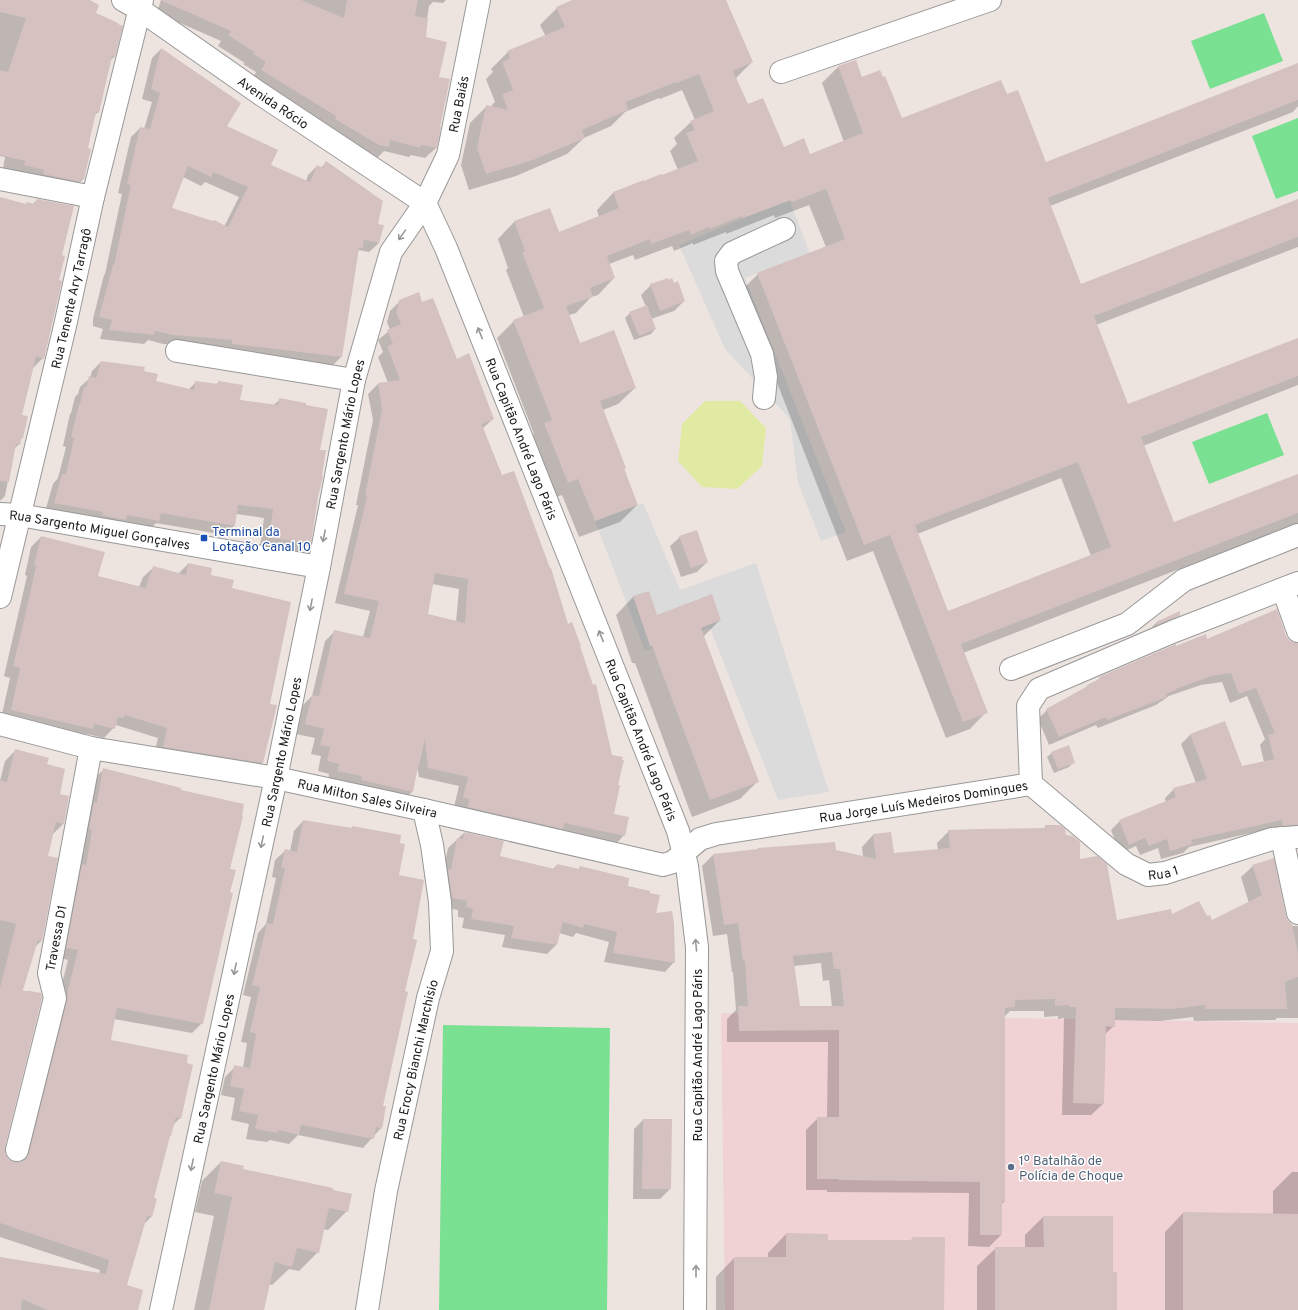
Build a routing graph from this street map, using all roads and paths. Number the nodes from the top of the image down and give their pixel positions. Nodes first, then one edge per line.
1 (479, 0) edge
2 (990, 0) edge
3 (135, 3) edge
4 (781, 72) dead end
5 (0, 179) edge
6 (93, 197) junction
7 (425, 203) junction
8 (784, 229) dead end
9 (177, 351) dead end
10 (354, 380) junction
11 (764, 398) dead end
12 (10, 515) edge
13 (1298, 535) edge
14 (318, 567) junction
15 (1290, 586) edge
16 (0, 597) edge
17 (1298, 631) edge
18 (1011, 669) dead end
19 (0, 724) edge
20 (92, 748) junction
21 (276, 778) junction
22 (1031, 784) junction
23 (424, 810) junction
24 (1290, 838) edge
25 (684, 853) junction
26 (1298, 913) edge
27 (17, 1150) dead end
28 (161, 1310) edge
29 (367, 1310) edge
30 (695, 1310) edge

1 - 7 street, Rua Baiás
2 - 4 street
3 - 6 street, Rua Tenente Ary Tarragô
3 - 7 street, Avenida Rócio
5 - 6 street
6 - 12 street, Rua Tenente Ary Tarragô
7 -> 10 street, Rua Sargento Mário Lopes
25 -> 7 street, Rua Capitão André Lago Páris
8 - 11 street
9 - 10 street
10 -> 14 street, Rua Sargento Mário Lopes
12 - 14 street, Rua Sargento Miguel Gonçalves
12 - 16 street, Rua Tenente Ary Tarragô
13 - 18 street
14 -> 21 street, Rua Sargento Mário Lopes
15 - 17 street
15 - 22 street, Rua Jorge Luís Medeiros Domingues
19 - 20 street, Rua Milton Sales Silveira
20 - 21 street, Rua Milton Sales Silveira
20 - 27 street, Travessa D1
21 - 23 street, Rua Milton Sales Silveira
21 -> 28 street, Rua Sargento Mário Lopes
22 - 24 street, Rua 1
22 - 25 street, Rua Jorge Luís Medeiros Domingues
23 - 25 street, Rua Milton Sales Silveira
23 - 29 street, Rua Erocy Bianchi Marchisio
24 - 26 street
30 -> 25 street, Rua Capitão André Lago Páris

